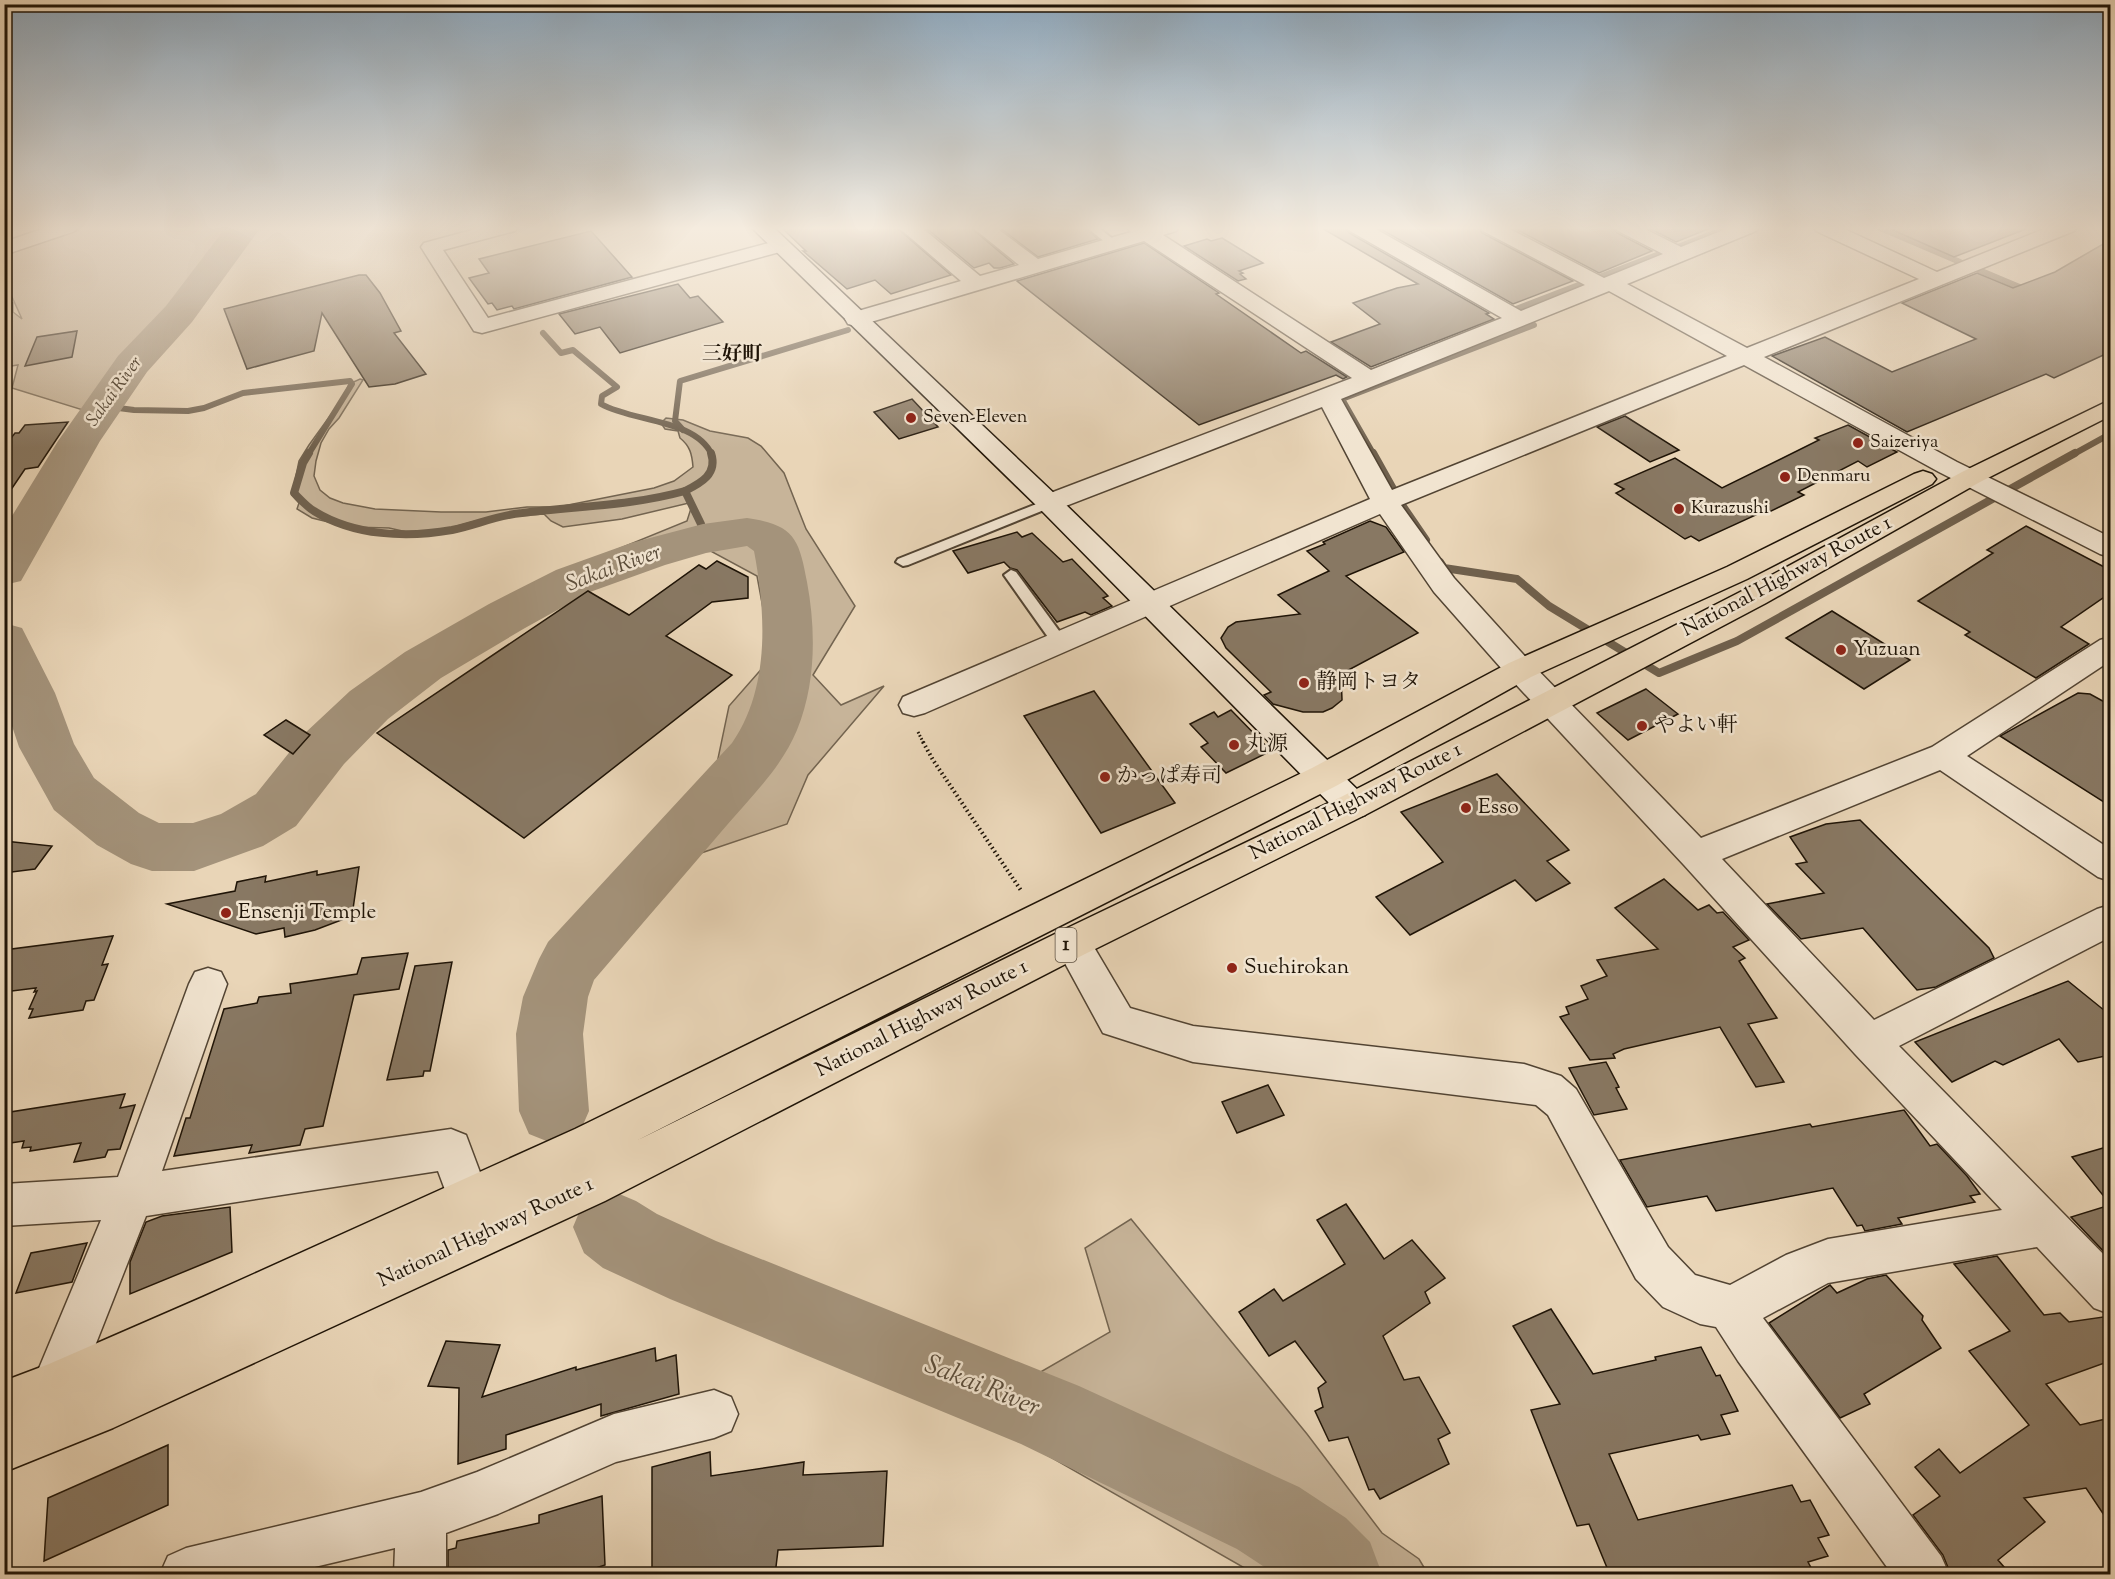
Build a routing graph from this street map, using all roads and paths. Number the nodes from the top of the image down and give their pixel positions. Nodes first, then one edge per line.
1 (466, 301) edge
2 (576, 301) edge
3 (837, 301) edge
4 (919, 301) edge
5 (1249, 301) edge
6 (1486, 301) edge
7 (1564, 301) edge
8 (1638, 301) edge
9 (1886, 301) edge
10 (856, 319) junction
11 (1518, 319) junction
12 (1746, 357) junction
13 (1369, 379) junction
14 (2110, 385) edge
15 (1329, 396) junction
16 (2110, 408) edge
17 (1960, 472) junction
18 (1385, 502) junction
19 (1049, 503) junction
20 (2110, 548) edge
21 (903, 562) dead end
22 (1011, 575) dead end
23 (1151, 603) junction
24 (1060, 643) junction
25 (2110, 647) edge
26 (1520, 670) junction
27 (1550, 701) junction
28 (914, 705) joint
29 (1943, 756) junction
30 (1324, 777) junction
31 (1353, 806) junction
32 (1696, 855) junction
33 (2110, 867) edge
34 (1040, 918) junction
35 (2110, 920) edge
36 (1072, 943) junction
37 (208, 984) dead end
38 (1869, 1042) junction
39 (132, 1197) junction
40 (469, 1199) junction
41 (4, 1205) edge
42 (2046, 1224) junction
43 (2110, 1292) edge
44 (1730, 1308) junction
45 (56, 1385) junction
46 (4, 1405) edge
47 (714, 1414) dead end
48 (4, 1448) edge
49 (421, 1517) junction
50 (298, 1560) edge
51 (186, 1575) edge
52 (420, 1575) edge
53 (1923, 1575) edge

1 - 2 street
3 - 10 street
4 - 10 street
5 - 13 street
6 - 11 street
7 - 11 street
8 - 12 street
9 - 12 street
10 - 19 street
11 - 13 street
12 - 17 street
12 - 18 street
13 - 15 street
14 - 17 highway, National Highway Route 1 / 1
15 - 18 street
15 - 19 street
16 - 17 highway, National Highway Route 1 / 1
17 - 20 street
17 - 26 highway, National Highway Route 1 / 1
17 - 27 highway, National Highway Route 1 / 1
18 - 23 street
18 - 26 street
19 - 21 lane
19 - 23 street
22 - 24 lane
23 - 24 street
23 - 30 street
24 - 28 street
25 - 29 street
26 - 27 street
26 - 30 highway, National Highway Route 1 / 1
27 - 31 highway, National Highway Route 1 / 1
27 - 32 street
28 - 34 path
29 - 32 street
29 - 33 street
30 - 31 street
30 - 34 highway, National Highway Route 1 / 1
31 - 36 highway, National Highway Route 1 / 1
32 - 38 street
34 - 40 highway, National Highway Route 1 / 1
35 - 38 street
36 - 44 street
36 - 48 highway, National Highway Route 1 / 1
37 - 39 street
38 - 42 street
39 - 40 street
39 - 41 street
39 - 45 street
40 - 45 highway, National Highway Route 1 / 1
42 - 43 street
42 - 44 street
44 - 53 street
45 - 46 highway, National Highway Route 1 / 1
47 - 49 street
49 - 50 street
49 - 52 street
50 - 51 street

